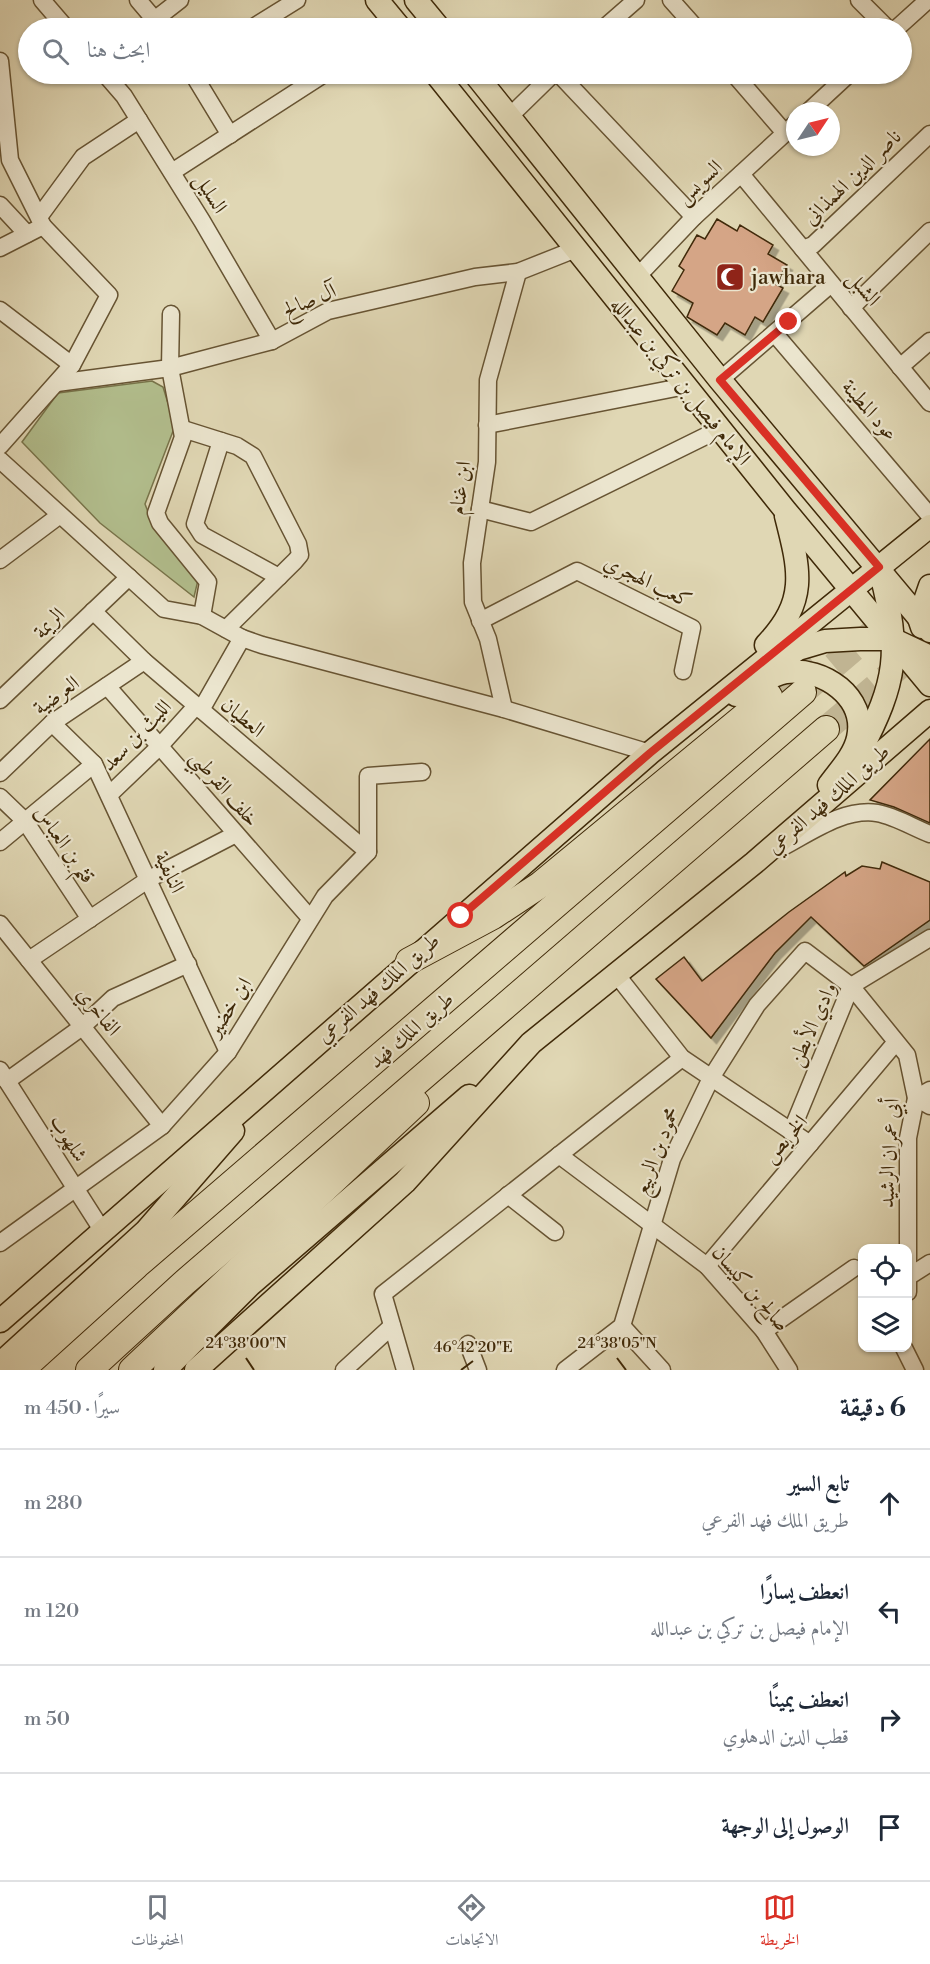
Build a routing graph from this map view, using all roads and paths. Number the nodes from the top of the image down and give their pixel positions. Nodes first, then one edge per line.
1 (42, 0) edge
2 (138, 0) edge
3 (180, 0) edge
4 (297, 0) edge
5 (377, 0) edge
6 (416, 0) edge
7 (636, 0) edge
8 (671, 0) edge
9 (859, 0) edge
10 (928, 0) edge
11 (57, 18) edge
12 (146, 18) edge
13 (157, 18) edge
14 (268, 18) edge
15 (390, 18) edge
16 (431, 18) edge
17 (615, 18) edge
18 (687, 18) edge
19 (877, 18) edge
20 (908, 18) edge
21 (0, 61) edge
22 (114, 84) edge
23 (199, 84) edge
24 (309, 84) edge
25 (444, 84) edge
26 (483, 84) edge
27 (543, 84) edge
28 (568, 84) edge
29 (744, 84) edge
30 (838, 84) edge
31 (819, 102) edge
32 (509, 117) junction
33 (139, 120) junction
34 (786, 124) edge
35 (786, 132) edge
36 (930, 134) edge
37 (230, 135) junction
38 (172, 172) junction
39 (741, 174) junction
40 (0, 206) edge
41 (694, 217) junction
42 (41, 222) junction
43 (930, 231) edge
44 (27, 234) junction
45 (0, 248) edge
46 (576, 249) junction
47 (803, 249) junction
48 (518, 272) junction
49 (637, 277) junction
50 (831, 284) junction
51 (851, 308) junction
52 (0, 310) edge
53 (171, 314) dead end
54 (775, 334) junction
55 (272, 341) junction
56 (930, 341) edge
57 (72, 365) junction
58 (900, 367) junction
59 (170, 369) junction
60 (720, 380) junction
61 (57, 383) junction
62 (686, 386) junction
63 (930, 403) edge
64 (487, 425) junction
65 (183, 429) junction
66 (720, 429) junction
67 (221, 441) junction
68 (0, 446) edge
69 (0, 460) edge
70 (480, 509) junction
71 (785, 510) junction
72 (60, 515) junction
73 (930, 516) edge
74 (930, 526) edge
75 (0, 560) edge
76 (879, 567) junction
77 (129, 577) junction
78 (279, 577) junction
79 (930, 586) edge
80 (850, 590) junction
81 (889, 608) junction
82 (93, 611) junction
83 (202, 616) junction
84 (480, 621) junction
85 (926, 622) edge
86 (226, 629) junction
87 (242, 638) junction
88 (892, 639) junction
89 (930, 655) edge
90 (144, 661) junction
91 (683, 671) dead end
92 (930, 685) edge
93 (107, 686) junction
94 (803, 692) tunnel mouth
95 (769, 696) tunnel mouth
96 (0, 700) edge
97 (198, 708) junction
98 (504, 709) junction
99 (930, 711) edge
100 (703, 712) junction
101 (52, 723) junction
102 (826, 729) tunnel mouth
103 (159, 747) junction
104 (650, 753) junction
105 (94, 764) junction
106 (422, 772) dead end
107 (0, 773) edge
108 (109, 795) junction
109 (0, 797) edge
110 (24, 821) junction
111 (798, 824) junction
112 (236, 834) junction
113 (930, 834) edge
114 (0, 842) edge
115 (368, 852) junction
116 (754, 863) junction
117 (149, 879) junction
118 (635, 893) junction
119 (310, 918) junction
120 (90, 919) junction
121 (0, 924) edge
122 (930, 938) edge
123 (806, 951) joint
124 (29, 960) junction
125 (409, 961) junction
126 (188, 964) junction
127 (616, 974) junction
128 (851, 986) junction
129 (82, 1027) junction
130 (896, 1042) junction
131 (531, 1043) junction
132 (228, 1053) junction
133 (682, 1058) junction
134 (287, 1068) junction
135 (3, 1075) edge
136 (711, 1078) junction
137 (925, 1098) edge
138 (162, 1126) junction
139 (791, 1131) junction
140 (810, 1144) junction
141 (559, 1155) junction
142 (74, 1188) junction
143 (508, 1195) junction
144 (652, 1225) junction
145 (102, 1230) junction
146 (555, 1232) dead end
147 (0, 1243) edge
148 (908, 1244) edge
149 (930, 1263) edge
150 (708, 1266) junction
151 (854, 1268) dead end
152 (912, 1274) edge
153 (0, 1321) edge
154 (392, 1326) junction
155 (622, 1326) junction
156 (764, 1331) junction
157 (468, 1344) dead end
158 (906, 1352) edge
159 (0, 1364) edge
160 (201, 1368) edge
161 (21, 1370) edge
162 (89, 1370) edge
163 (132, 1370) edge
164 (165, 1370) edge
165 (344, 1370) edge
166 (405, 1370) edge
167 (478, 1370) edge
168 (565, 1370) edge
169 (662, 1370) edge
170 (789, 1370) edge
171 (915, 1370) edge

1 - 11 street
2 - 12 street
3 - 13 street
4 - 14 street
5 - 15 main road
6 - 16 main road
7 - 17 street
8 - 18 street
9 - 19 street
10 - 20 street
21 - 42 street
22 - 33 street, السليل
23 - 37 street
24 - 37 street
25 - 46 main road, الإمام فيصل بن تركي بن عبدالله
26 - 32 main road, الإمام فيصل بن تركي بن عبدالله
27 - 32 street
28 - 41 street
29 - 34 street
30 - 31 street
32 - 49 main road, الإمام فيصل بن تركي بن عبدالله
33 - 38 street, السليل
33 - 42 street
35 - 39 street, السويس
36 - 47 street, ناصر الدين الهمذاني
37 - 38 street
38 - 55 street, السليل
39 - 41 street, السويس
39 - 47 street, الشبل
40 - 44 street
41 - 49 street, السويس
42 - 44 street
42 - 57 street
43 - 51 street
44 - 45 street
46 - 48 street, آل صالح
46 - 62 main road, الإمام فيصل بن تركي بن عبدالله
47 - 50 street, الشبل
48 - 55 street, آل صالح
48 - 64 street, ابن غنام
49 - 60 main road, الإمام فيصل بن تركي بن عبدالله
50 - 51 street, الشبل
50 - 54 street
51 - 58 street, الشبل
52 - 57 street
53 - 59 street
54 - 60 street
54 - 73 street, عود المطينة
55 - 59 street, آل صالح
56 - 58 street
57 - 61 street
58 - 63 street, الشبل
59 - 61 street, آل صالح
59 - 65 street
60 - 76 main road, الإمام فيصل بن تركي بن عبدالله
61 - 68 street
62 - 64 street
62 - 66 main road, الإمام فيصل بن تركي بن عبدالله
64 - 70 street, ابن غنام
65 - 67 street
65 - 83 street
66 - 70 street
66 - 71 main road, الإمام فيصل بن تركي بن عبدالله
67 - 78 street
67 - 78 street
69 - 72 street
70 - 84 street, ابن غنام
71 - 80 main road, الإمام فيصل بن تركي بن عبدالله
71 - 100 main road
72 - 75 street
72 - 77 street
74 - 76 main road, طريق الملك فهد الفرعي
76 - 80 main road, طريق الملك فهد الفرعي
76 - 81 main road
76 - 85 main road, الإمام فيصل بن تركي بن عبدالله
77 - 82 street, الريمة
77 - 83 street
78 - 86 street
79 - 85 main road
80 - 81 main road
80 - 88 main road, الإمام فيصل بن تركي بن عبدالله
80 - 100 main road, طريق الملك فهد الفرعي
81 - 85 main road
81 - 88 main road
82 - 90 street, العطيان
82 - 96 street, الريمة
83 - 86 street
84 - 91 street, كعب الهجري
84 - 98 street, ابن غنام
85 - 89 main road
86 - 87 street
87 - 97 street, الليث بن سعد
87 - 98 street
88 - 89 main road
88 - 92 main road, الإمام فيصل بن تركي بن عبدالله
88 - 100 main road
88 - 111 main road
90 - 93 street, العرضية
90 - 97 street, العطيان
93 - 101 street, العرضية
93 - 103 street, خلف القرطبي
94 - 161 highway, طريق الملك فهد
95 - 125 highway
97 - 103 street, الليث بن سعد
97 - 115 street, العطيان
98 - 104 street
99 - 111 main road, طريق الملك فهد الفرعي
100 - 104 main road, طريق الملك فهد الفرعي
100 - 111 main road
101 - 105 street, النايفية
101 - 107 street, العرضية
102 - 118 highway, طريق الملك فهد
103 - 108 street, الليث بن سعد
103 - 112 street, خلف القرطبي
104 - 125 main road, طريق الملك فهد الفرعي
105 - 108 street, النايفية
105 - 110 street, الليث بن سعد
106 - 115 street
108 - 117 street, النايفية
109 - 110 street, قثم بن العباس
110 - 114 street, الليث بن سعد
110 - 120 street, قثم بن العباس
111 - 116 main road, طريق الملك فهد الفرعي
112 - 117 street
112 - 119 street, خلف القرطبي
113 - 116 street
115 - 119 street, ابن خضير
116 - 127 main road, طريق الملك فهد الفرعي
117 - 120 street
117 - 126 street, النايفية
118 - 162 highway, طريق الملك فهد
118 - 163 highway
119 - 132 street, ابن خضير
120 - 124 street
121 - 124 street, الفاخري
122 - 128 street, وادي الأبطن
123 - 128 street, أبي عمران الرشيد
123 - 136 street, محمود بن الربيع
124 - 129 street, الفاخري
125 - 134 main road, طريق الملك فهد الفرعي
126 - 129 street
126 - 132 street, النايفية
127 - 131 main road, طريق الملك فهد الفرعي
127 - 133 street
128 - 130 street, أبي عمران الرشيد
128 - 139 street, وادي الأبطن
129 - 135 street
129 - 138 street, الفاخري
130 - 137 street, أبي عمران الرشيد
130 - 140 street, الخريص
131 - 160 main road, طريق الملك فهد الفرعي
131 - 164 main road
132 - 138 street, ابن خضير
133 - 136 street
133 - 141 street
134 - 145 main road, طريق الملك فهد الفرعي
134 - 159 main road
135 - 142 street, شلهوب
136 - 139 street
136 - 144 street, محمود بن الربيع
137 - 148 street, أبي عمران الرشيد
138 - 142 street, ابن خضير
139 - 140 street
140 - 150 street, الخريص
141 - 143 street
141 - 144 street, صالح بن كيسان
142 - 145 street, شلهوب
142 - 147 street, ابن خضير
143 - 146 street
143 - 154 street
144 - 150 street, صالح بن كيسان
144 - 155 street, محمود بن الربيع
145 - 153 main road, طريق الملك فهد الفرعي
149 - 152 street
150 - 156 street, صالح بن كيسان
151 - 156 street
154 - 165 street
154 - 166 street
155 - 168 street
155 - 169 street
156 - 170 street, صالح بن كيسان
157 - 167 street
158 - 171 street

